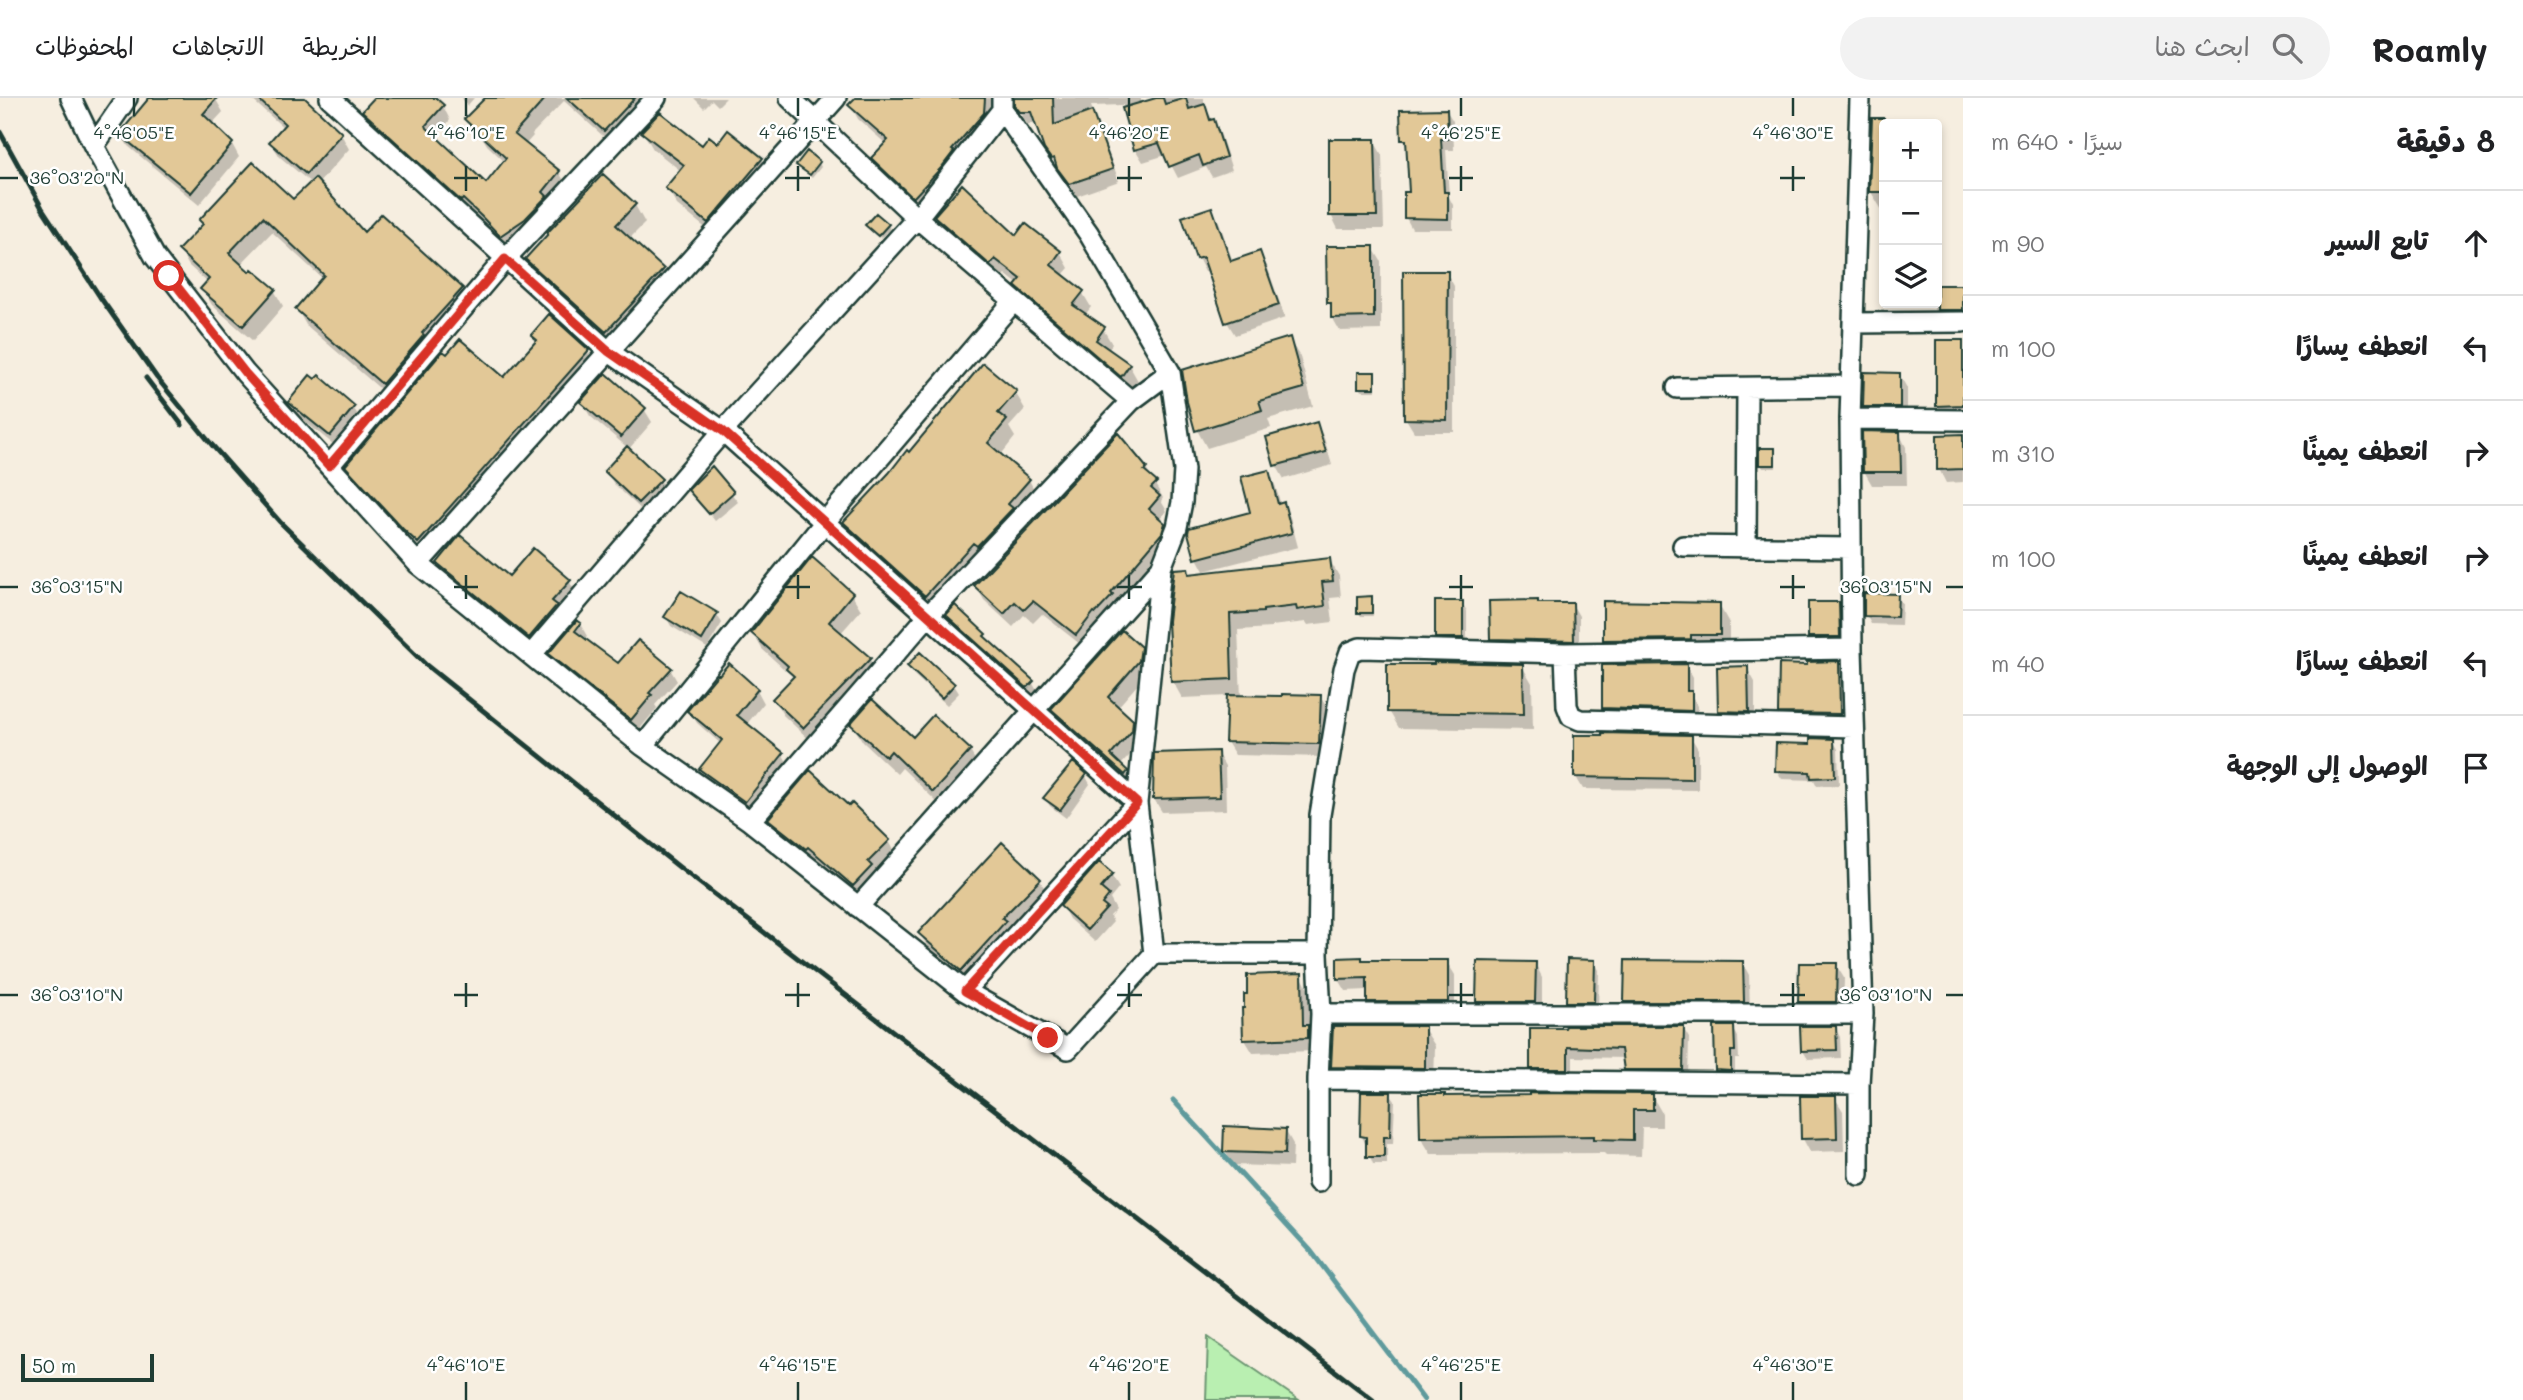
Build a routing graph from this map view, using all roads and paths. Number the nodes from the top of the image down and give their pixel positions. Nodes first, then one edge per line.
1 (71, 98) edge
2 (127, 98) edge
3 (330, 98) edge
4 (656, 98) edge
5 (790, 98) edge
6 (836, 98) edge
7 (1860, 98) edge
8 (1002, 104) edge
9 (815, 120) junction
10 (94, 146) junction
11 (917, 218) junction
12 (505, 259) junction
13 (1013, 302) junction
14 (1963, 322) edge
15 (1853, 323) junction
16 (608, 351) junction
17 (1170, 372) junction
18 (1851, 386) junction
19 (1677, 388) dead end
20 (1747, 388) junction
21 (1131, 401) junction
22 (1850, 419) junction
23 (1963, 421) edge
24 (723, 431) junction
25 (329, 466) junction
26 (824, 523) junction
27 (1683, 546) dead end
28 (1746, 547) junction
29 (1851, 548) junction
30 (418, 564) junction
31 (1161, 568) junction
32 (929, 616) junction
33 (1852, 649) junction
34 (1565, 653) junction
35 (531, 655) junction
36 (1033, 710) junction
37 (1854, 727) junction
38 (643, 746) junction
39 (1137, 803) junction
40 (750, 821) junction
41 (858, 907) junction
42 (1154, 954) junction
43 (1318, 954) junction
44 (965, 991) junction
45 (1321, 1014) junction
46 (1863, 1014) junction
47 (1318, 1079) junction
48 (1859, 1084) junction
49 (1859, 1175) dead end
50 (1318, 1182) dead end

1 - 10 street
2 - 10 street
3 - 12 street
4 - 12 street
5 - 9 street
6 - 9 street
7 - 15 street
8 - 11 street
8 - 17 street
9 - 11 street
9 - 16 street
10 - 25 street
11 - 13 street
11 - 24 street
12 - 16 street
12 - 25 street
13 - 21 street
13 - 26 street
14 - 15 street
15 - 18 street
16 - 24 street
16 - 30 street
17 - 21 street
17 - 31 street
18 - 20 street
18 - 22 street
19 - 20 street
20 - 28 street
21 - 32 street
22 - 23 street
22 - 29 street
24 - 26 street
24 - 35 street
25 - 30 street
26 - 32 street
26 - 38 street
27 - 28 street
28 - 29 street
29 - 33 street
30 - 35 street
31 - 36 street
31 - 39 street
32 - 36 street
32 - 40 street
33 - 34 street
33 - 37 street
34 - 37 street
34 - 43 street
35 - 38 street
36 - 39 street
36 - 41 street
37 - 46 street
38 - 40 street
39 - 42 street
39 - 44 street
40 - 41 street
41 - 44 street
42 - 43 street
42 - 44 street
43 - 45 street
45 - 46 street
45 - 47 street
46 - 48 street
47 - 48 street
47 - 50 street
48 - 49 street

